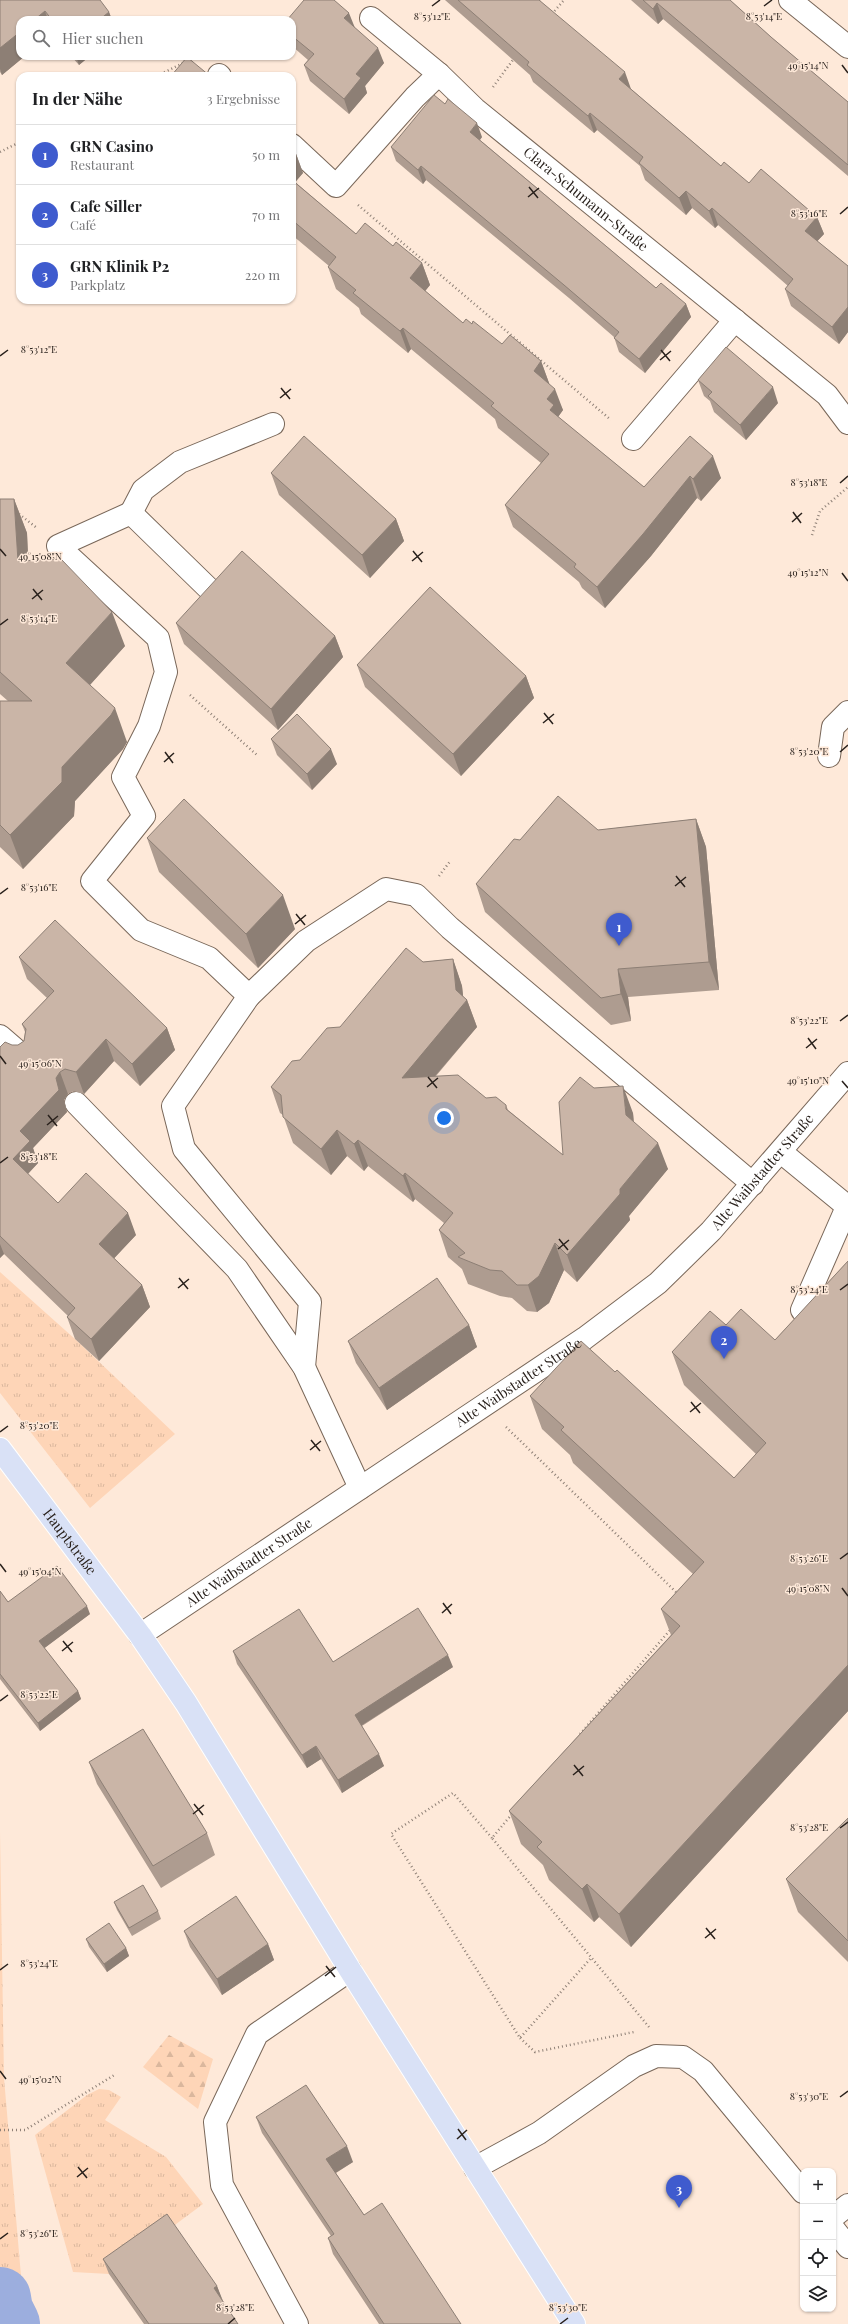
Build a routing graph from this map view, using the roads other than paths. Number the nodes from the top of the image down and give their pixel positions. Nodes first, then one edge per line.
1 (790, 0) edge
2 (371, 18) dead end
3 (848, 47) edge
4 (439, 74) junction
5 (296, 149) edge
6 (735, 320) junction
7 (848, 423) edge
8 (274, 424) dead end
9 (633, 438) road end
10 (131, 513) junction
11 (208, 588) edge
12 (848, 712) edge
13 (829, 756) dead end
14 (249, 996) junction
15 (0, 1036) edge
16 (22, 1055) edge
17 (848, 1073) edge
18 (76, 1103) dead end
19 (781, 1152) junction
20 (753, 1184) junction
21 (848, 1207) edge
22 (802, 1310) edge
23 (304, 1367) junction
24 (0, 1448) edge
25 (360, 1488) junction
26 (140, 1634) junction
27 (350, 1970) junction
28 (474, 2168) junction
29 (800, 2188) edge
30 (848, 2205) edge
31 (836, 2215) edge
32 (836, 2232) edge
33 (848, 2247) edge
34 (297, 2324) edge
35 (574, 2324) edge

1 - 3 street
2 - 4 street, Clara-Schumann-Straße
4 - 5 street
4 - 6 street, Clara-Schumann-Straße
6 - 7 street, Clara-Schumann-Straße
6 - 9 street
8 - 10 street
10 - 11 street
10 - 14 street
12 - 13 street
14 - 20 street
14 - 23 street
15 - 16 street
17 - 19 street, Alte Waibstadter Straße
18 - 23 street
19 - 20 street, Alte Waibstadter Straße
19 - 21 street
20 - 25 street, Alte Waibstadter Straße
21 - 22 street
23 - 25 street
24 - 26 main road, Hauptstraße
25 - 26 street, Alte Waibstadter Straße
26 - 27 main road, Hauptstraße
27 - 28 main road, Hauptstraße
27 - 34 street
28 - 29 street
28 - 35 main road, Hauptstraße
30 - 31 street
32 - 33 street

